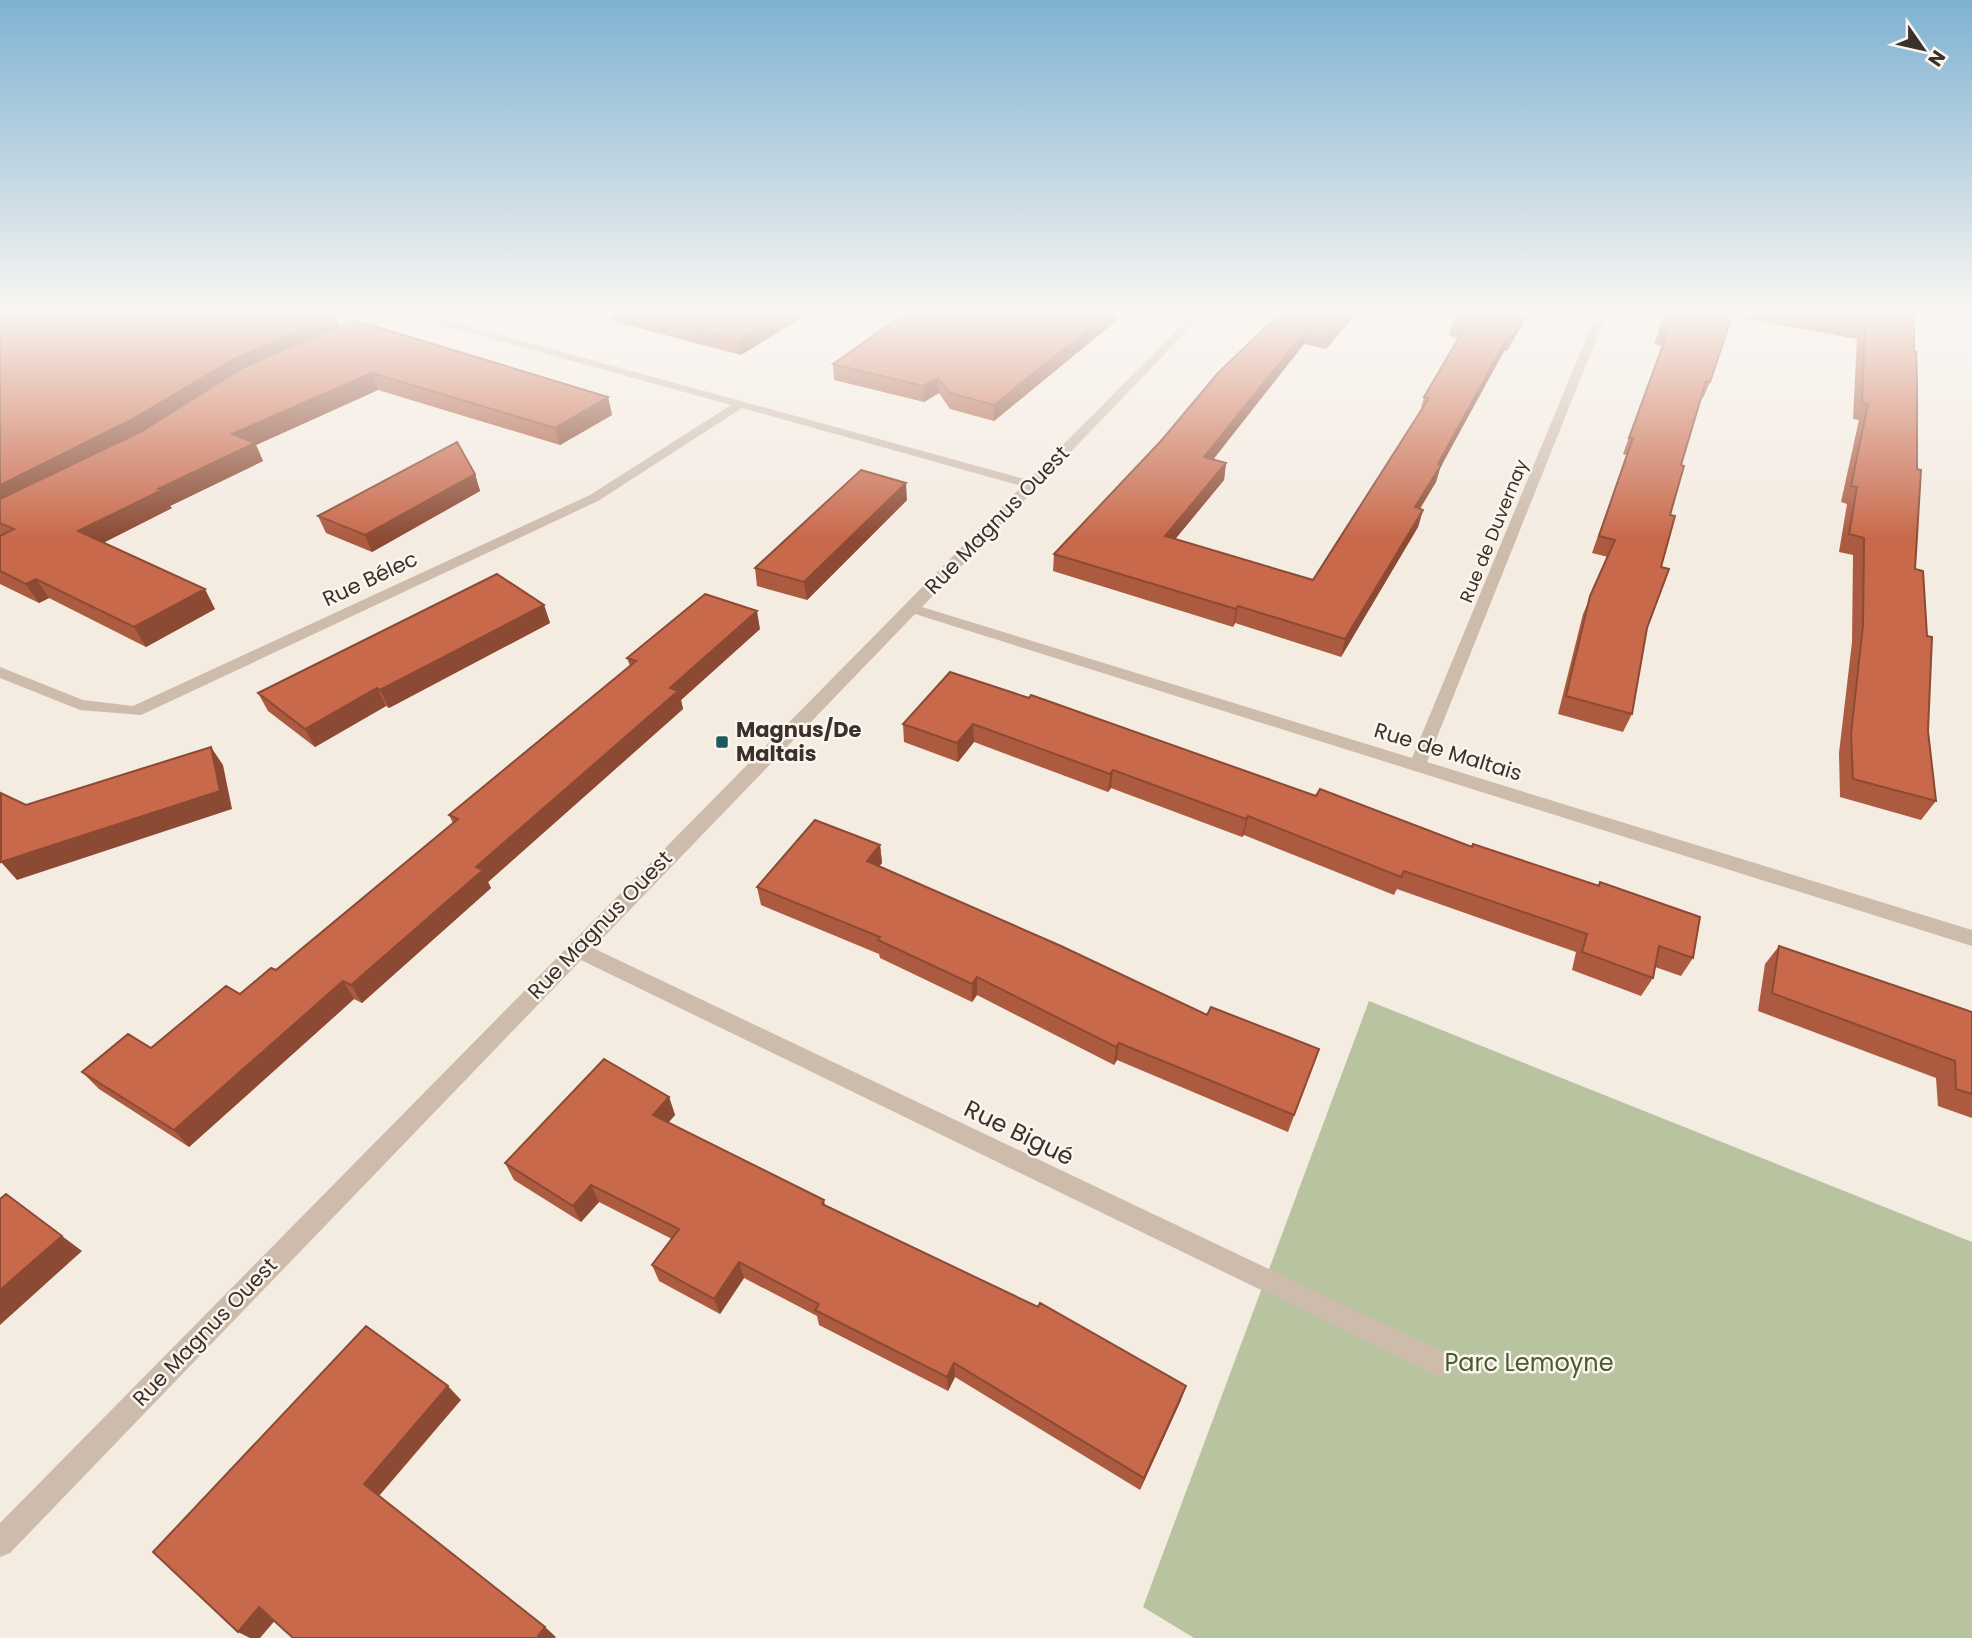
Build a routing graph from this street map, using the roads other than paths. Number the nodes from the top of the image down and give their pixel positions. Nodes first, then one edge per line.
1 (674, 386) edge
2 (1127, 386) edge
3 (1572, 386) edge
4 (740, 405) junction
5 (1031, 485) junction
6 (911, 608) junction
7 (0, 672) edge
8 (1417, 766) junction
9 (1972, 938) edge
10 (577, 949) junction
11 (1439, 1363) dead end
12 (0, 1543) edge

1 - 4 street
2 - 5 street, Rue Magnus Ouest
3 - 8 street, Rue de Duvernay
4 - 5 street
4 - 7 street, Rue Bélec
5 - 6 street, Rue Magnus Ouest
6 - 8 street, Rue de Maltais
6 - 10 street, Rue Magnus Ouest
8 - 9 street, Rue de Maltais
10 - 11 street, Rue Bigué
10 - 12 street, Rue Magnus Ouest

